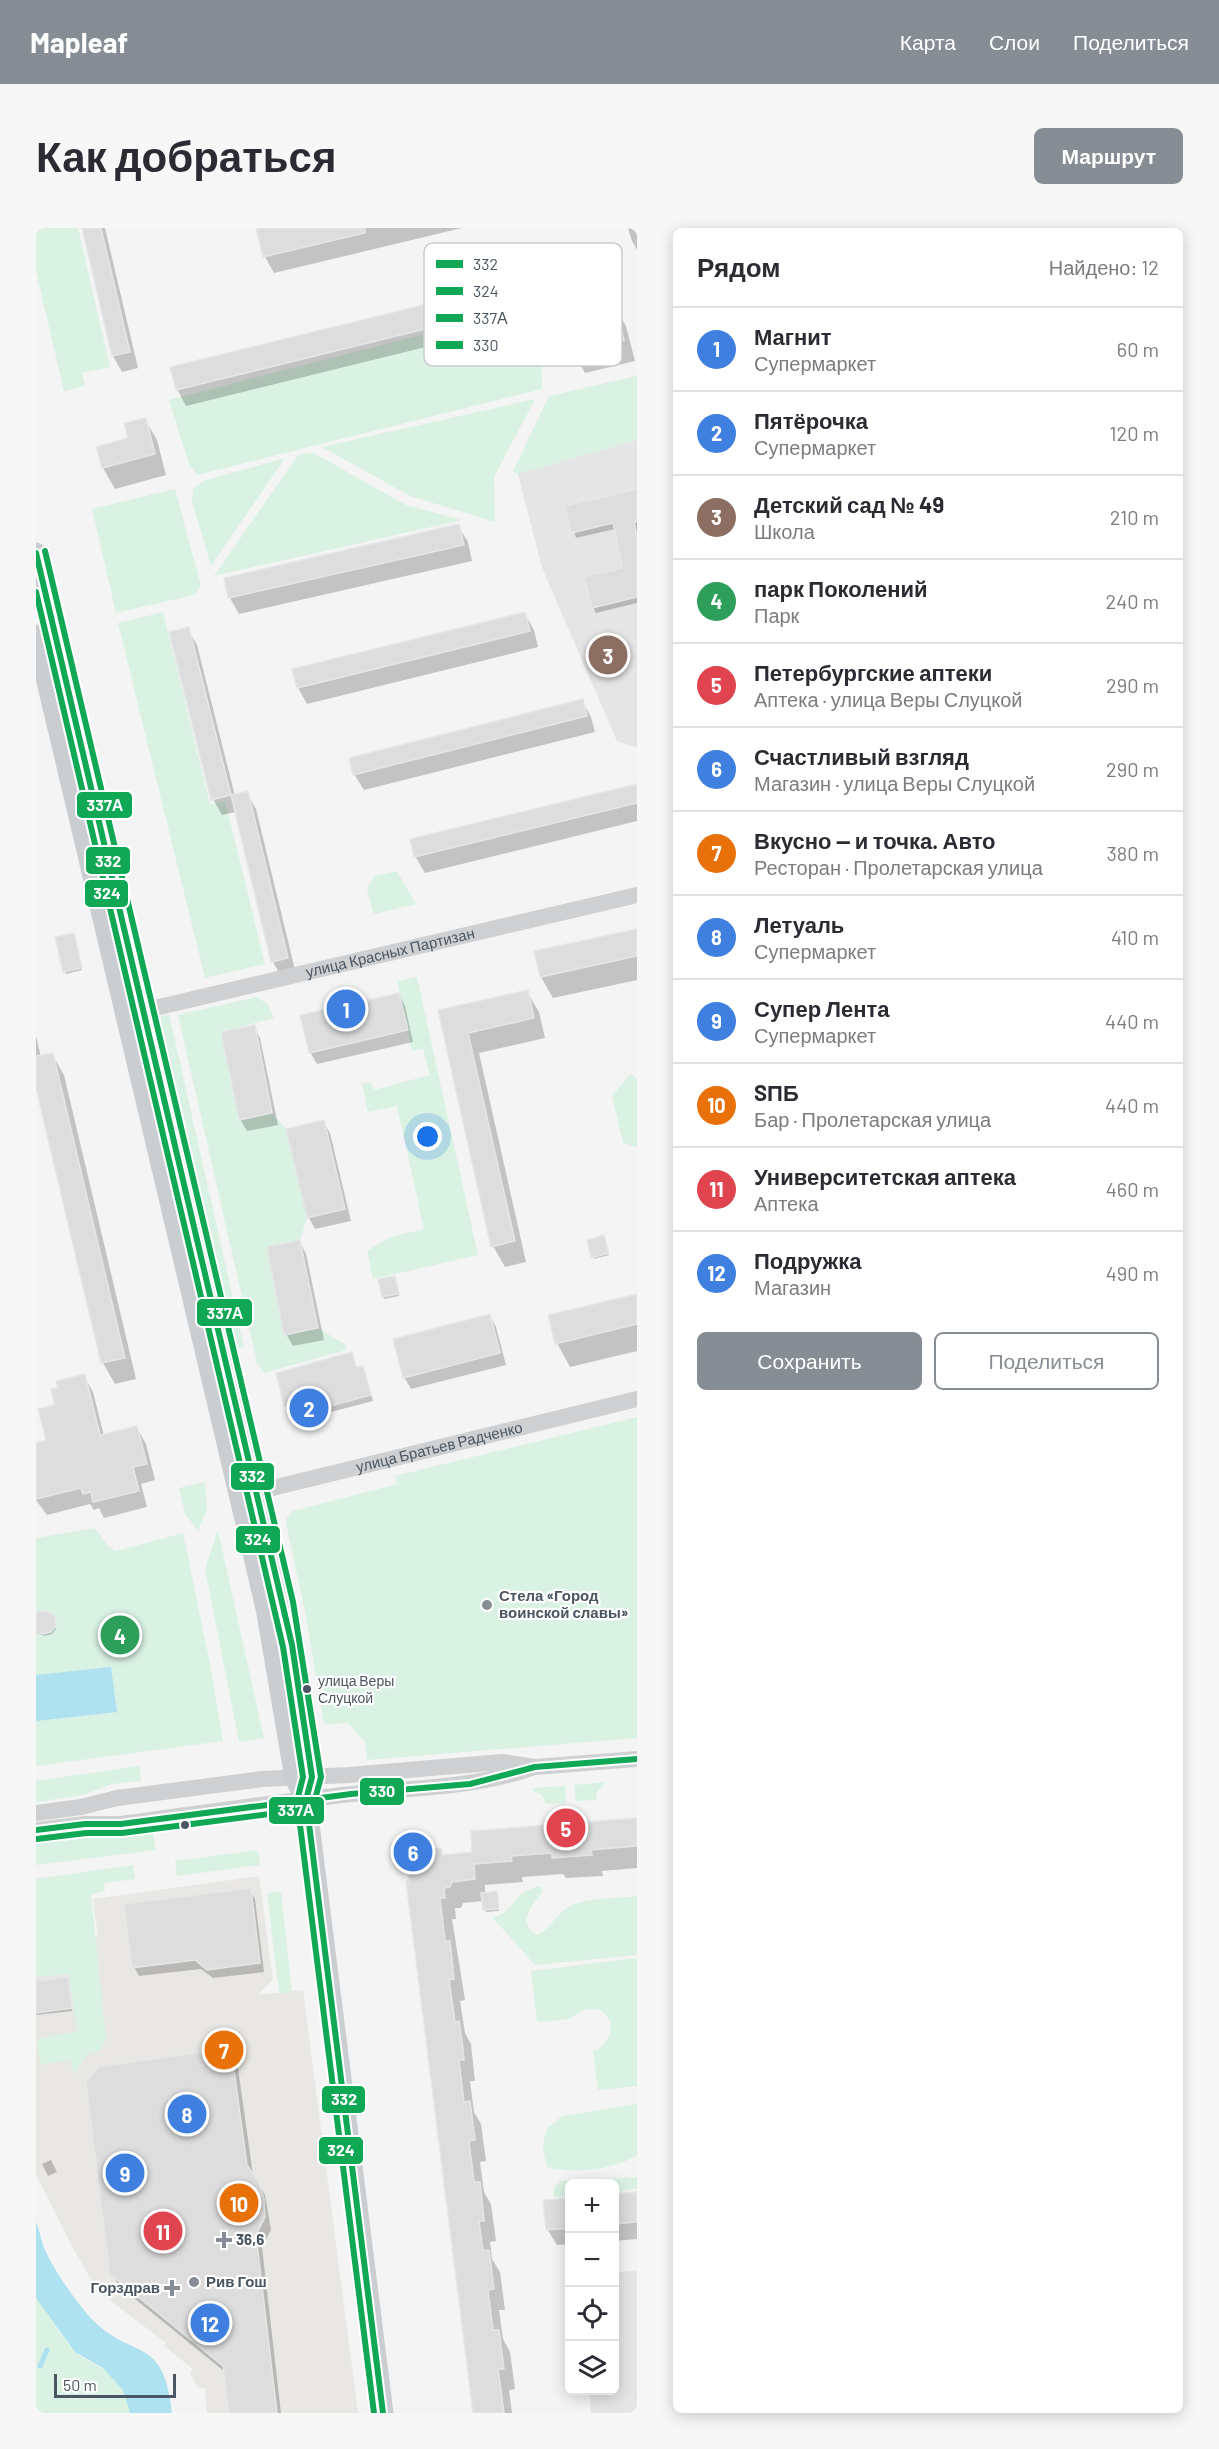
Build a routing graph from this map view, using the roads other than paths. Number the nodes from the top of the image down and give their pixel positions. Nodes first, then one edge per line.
1 (36, 553) edge
2 (36, 635) edge
3 (637, 895) edge
4 (142, 1011) junction
5 (637, 1399) edge
6 (249, 1493) junction
7 (637, 1759) edge
8 (535, 1767) junction
9 (303, 1777) junction
10 (306, 1800) junction
11 (36, 1813) edge
12 (36, 1830) edge
13 (383, 2413) edge

1 - 4 main road
2 - 6 main road
3 - 4 street, улица Красных Партизан
4 - 6 main road
5 - 6 street, улица Братьев Радченко
6 - 9 main road
7 - 8 street
8 - 9 street
8 - 10 street
9 - 10 main road
9 - 11 street
10 - 12 street
10 - 13 main road

